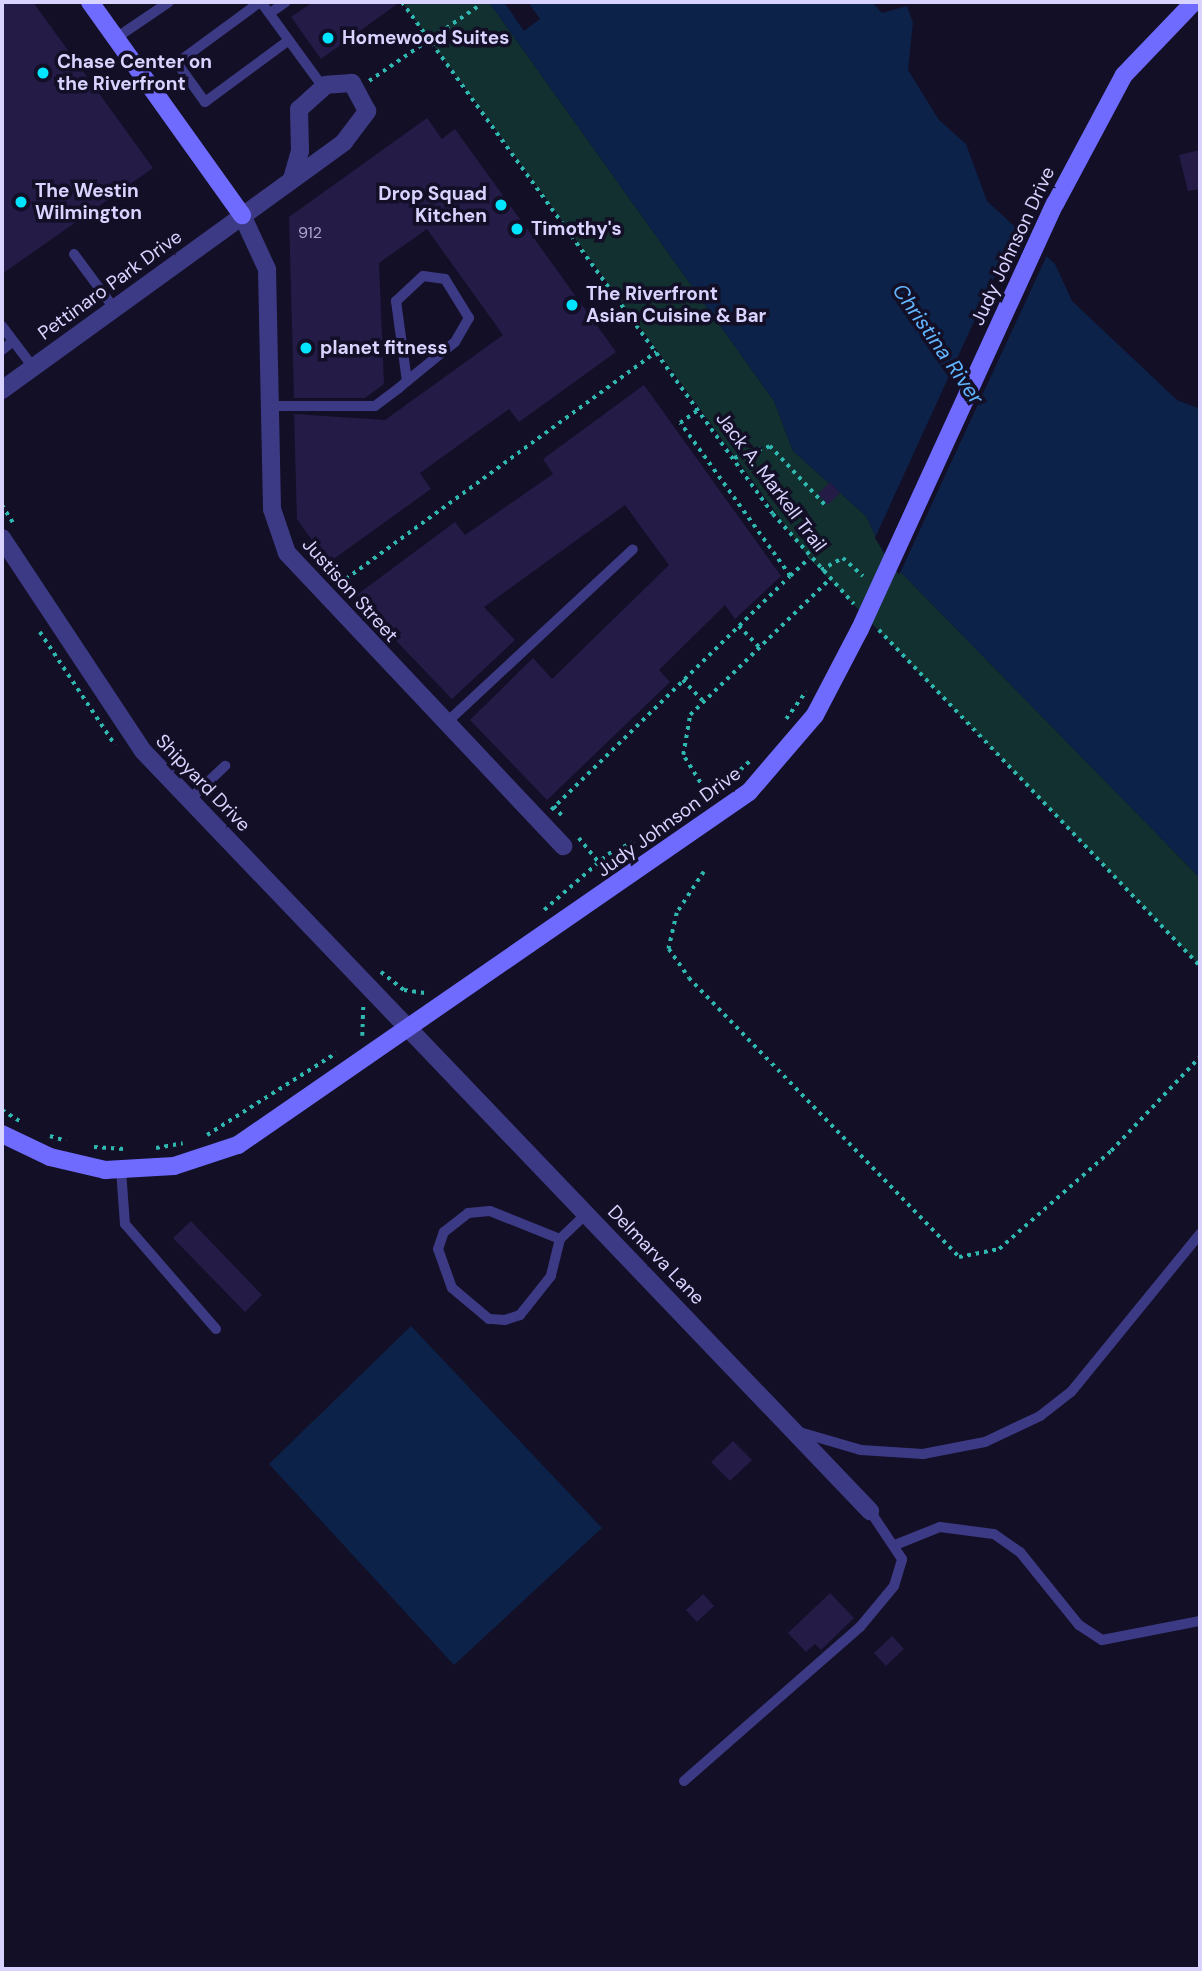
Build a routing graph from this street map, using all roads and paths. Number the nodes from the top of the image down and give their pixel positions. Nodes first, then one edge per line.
1 (90, 2) edge
2 (169, 2) edge
3 (261, 2) edge
4 (286, 2) edge
5 (402, 2) edge
6 (1194, 2) edge
7 (477, 7) dead end
8 (270, 13) junction
9 (116, 38) junction
10 (289, 40) junction
11 (430, 40) junction
12 (323, 87) junction
13 (358, 89) junction
14 (292, 179) junction
15 (242, 215) junction
16 (74, 254) dead end
17 (114, 308) junction
18 (2, 326) edge
19 (13, 341) junction
20 (2, 350) edge
21 (656, 352) junction
22 (33, 367) junction
23 (407, 381) junction
24 (2, 390) edge
25 (270, 406) junction
26 (699, 410) junction
27 (734, 458) junction
28 (2, 505) edge
29 (827, 508) dead end
30 (9, 533) edge
31 (633, 549) dead end
32 (809, 558) junction
33 (821, 570) junction
34 (790, 576) junction
35 (863, 576) dead end
36 (830, 579) junction
37 (323, 596) junction
38 (856, 607) dead end
39 (739, 626) junction
40 (867, 627) junction
41 (759, 647) junction
42 (683, 680) junction
43 (813, 680) dead end
44 (702, 700) junction
45 (446, 723) junction
46 (779, 727) dead end
47 (758, 752) dead end
48 (225, 766) dead end
49 (709, 797) junction
50 (189, 800) junction
51 (700, 805) dead end
52 (554, 806) junction
53 (540, 822) junction
54 (569, 824) dead end
55 (671, 824) dead end
56 (569, 840) joint
57 (598, 861) junction
58 (704, 872) dead end
59 (618, 886) junction
60 (536, 917) dead end
61 (1200, 966) edge
62 (378, 969) dead end
63 (436, 985) dead end
64 (425, 993) junction
65 (396, 1012) junction
66 (411, 1028) junction
67 (351, 1043) dead end
68 (341, 1050) dead end
69 (1200, 1057) edge
70 (2, 1110) edge
71 (24, 1124) dead end
72 (2, 1134) edge
73 (46, 1135) dead end
74 (198, 1138) dead end
75 (188, 1141) dead end
76 (78, 1144) dead end
77 (89, 1147) dead end
78 (139, 1149) dead end
79 (151, 1149) dead end
80 (121, 1170) junction
81 (587, 1213) junction
82 (1200, 1234) edge
83 (560, 1239) junction
84 (216, 1329) dead end
85 (794, 1430) junction
86 (870, 1511) joint
87 (894, 1545) junction
88 (1200, 1621) edge
89 (684, 1781) dead end

1 - 9 street
2 - 9 lane
3 - 8 lane
3 - 10 lane
4 - 8 lane
5 - 11 path, Jack A. Markell Trail
6 - 40 street, Judy Johnson Drive, bridge
7 - 11 path
8 - 10 lane
9 - 15 street
10 - 12 lane
11 - 13 path
11 - 21 path, Jack A. Markell Trail
12 - 13 street
12 - 14 street
13 - 14 street, Pettinaro Park Drive
14 - 15 street, Pettinaro Park Drive
15 - 17 street, Pettinaro Park Drive
15 - 25 street, Justison Street
16 - 17 lane
17 - 22 street, Pettinaro Park Drive
18 - 19 lane
19 - 20 lane
19 - 22 lane
21 - 26 path, Jack A. Markell Trail
21 - 37 path
22 - 24 street, Pettinaro Park Drive
23 - 23 lane
23 - 25 lane
25 - 37 street, Justison Street
26 - 27 path, Jack A. Markell Trail
26 - 34 path
27 - 29 path
27 - 32 path, Jack A. Markell Trail
28 - 30 path
30 - 50 street, Shipyard Drive
31 - 45 lane
32 - 33 path, Jack A. Markell Trail
32 - 34 path
33 - 35 path
33 - 36 path, Jack A. Markell Trail
34 - 39 path
36 - 38 path, Jack A. Markell Trail
36 - 41 path
37 - 45 street, Justison Street
39 - 41 path
39 - 42 path
40 - 59 street, Judy Johnson Drive
40 - 61 path
41 - 44 path
42 - 44 path
42 - 52 path
43 - 46 path
44 - 49 path
45 - 53 street, Justison Street
47 - 49 path
48 - 50 lane
49 - 51 path
50 - 65 street, Shipyard Drive
52 - 53 path
52 - 54 path
53 - 56 street, Justison Street
55 - 57 path
56 - 57 path
57 - 59 path
57 - 60 path
58 - 69 path
59 - 66 street, Judy Johnson Drive
62 - 64 path
63 - 64 path
64 - 65 path
65 - 66 street, Shipyard Drive
65 - 67 path
66 - 80 street, Judy Johnson Drive
66 - 81 street, Delmarva Lane
68 - 74 path
70 - 71 path
72 - 80 street, Judy Johnson Drive
73 - 76 path
75 - 79 path
77 - 78 path
80 - 84 lane
81 - 83 lane
81 - 85 street, Delmarva Lane
82 - 85 lane
83 - 83 lane
85 - 86 street, Delmarva Lane
86 - 87 lane
87 - 88 lane
87 - 89 lane

